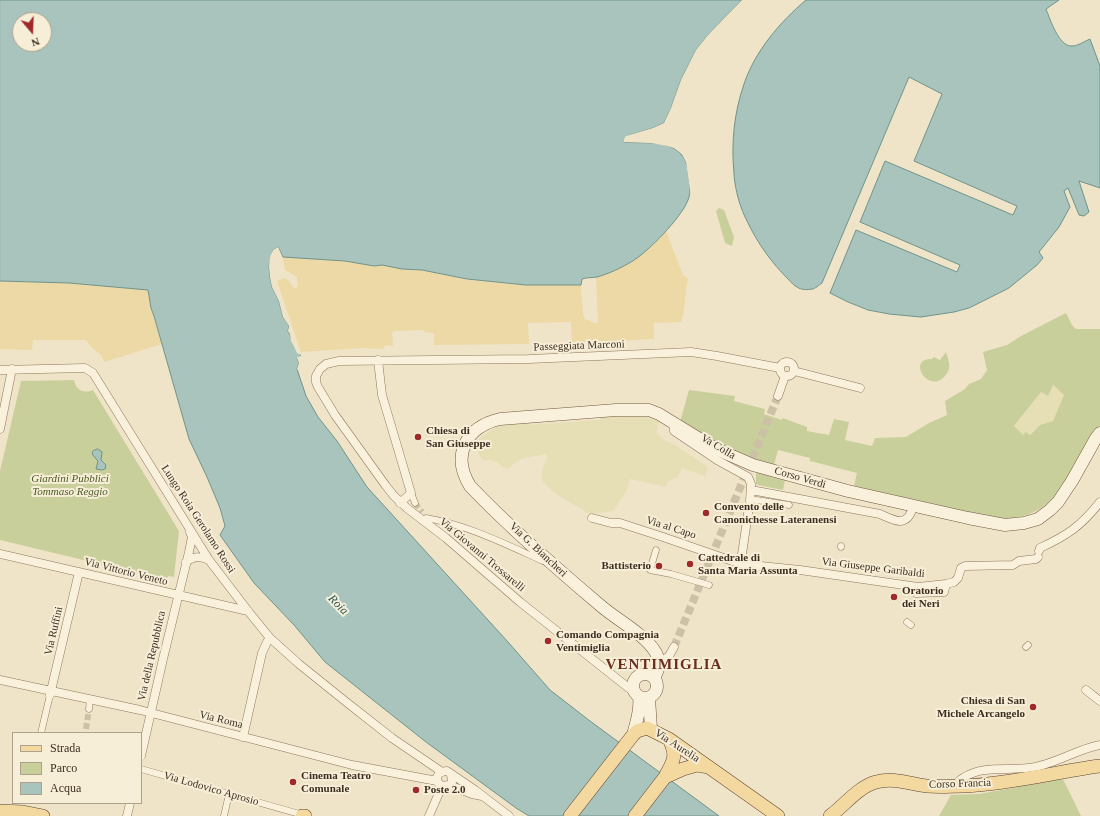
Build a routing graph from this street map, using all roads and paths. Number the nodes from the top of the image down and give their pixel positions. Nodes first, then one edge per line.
1 (378, 360) junction
2 (780, 368) junction
3 (0, 370) edge
4 (12, 370) junction
5 (794, 371) junction
6 (785, 376) junction
7 (860, 388) dead end
8 (778, 396) tunnel mouth
9 (335, 415) joint
10 (673, 423) junction
11 (0, 429) edge
12 (1100, 433) edge
13 (470, 437) joint
14 (751, 490) junction
15 (412, 493) junction
16 (750, 502) junction
17 (1100, 502) edge
18 (400, 503) junction
19 (415, 503) tunnel mouth
20 (789, 505) dead end
21 (913, 507) junction
22 (422, 512) tunnel mouth
23 (592, 518) dead end
24 (424, 519) junction
25 (189, 528) junction
26 (656, 550) dead end
27 (0, 554) edge
28 (208, 560) junction
29 (186, 562) junction
30 (741, 564) junction
31 (554, 566) junction
32 (79, 572) junction
33 (709, 585) dead end
34 (178, 596) junction
35 (248, 611) junction
36 (270, 638) junction
37 (674, 647) tunnel mouth
38 (660, 662) junction
39 (654, 678) junction
40 (0, 680) edge
41 (1086, 690) dead end
42 (50, 693) junction
43 (641, 696) junction
44 (90, 699) junction
45 (1100, 701) edge
46 (89, 709) tunnel mouth
47 (151, 713) junction
48 (651, 729) junction
49 (41, 732) edge
50 (243, 737) junction
51 (629, 739) junction
52 (669, 739) junction
53 (1100, 745) edge
54 (142, 752) edge
55 (678, 765) junction
56 (1100, 766) edge
57 (709, 767) junction
58 (142, 769) edge
59 (442, 772) junction
60 (451, 774) junction
61 (443, 784) junction
62 (954, 786) junction
63 (229, 794) junction
64 (482, 796) junction
65 (130, 804) edge
66 (0, 811) edge
67 (23, 812) edge
68 (43, 816) edge
69 (127, 816) edge
70 (224, 816) edge
71 (303, 816) edge
72 (429, 816) edge
73 (509, 816) edge
74 (570, 816) edge
75 (635, 816) edge
76 (778, 816) edge
77 (830, 816) edge

1 - 2 street, Passeggiata Marconi
1 - 9 street, Passeggiata Marconi
1 - 15 street
2 - 5 street
2 - 6 street
3 - 4 street
4 - 11 street
4 - 25 street, Lungo Roia Gerolamo Rossi
5 - 6 street
5 - 7 street
6 - 8 street
9 - 18 street, Via Giovanni Trossarelli
10 - 13 main road, Corso Verdi
10 - 14 street, Va Colla
10 - 21 main road, Corso Verdi
12 - 21 main road, Corso Verdi
13 - 31 main road, Via G. Biancheri
14 - 16 street
14 - 21 street
15 - 18 street
15 - 19 street
16 - 20 street
16 - 30 street
17 - 30 street, Via Giuseppe Garibaldi
18 - 24 street, Via Giovanni Trossarelli
22 - 24 street
23 - 30 street, Via al Capo
24 - 31 street
24 - 43 street, Via Giovanni Trossarelli
25 - 28 street, Lungo Roia Gerolamo Rossi
25 - 29 street, Via della Repubblica
26 - 33 street
27 - 32 street, Via Vittorio Veneto
28 - 29 street
28 - 35 street, Lungo Roia Gerolamo Rossi
29 - 34 street, Via della Repubblica
31 - 38 main road, Via G. Biancheri
32 - 34 street, Via Vittorio Veneto
32 - 42 street, Via Ruffini
34 - 35 street, Via Vittorio Veneto
34 - 47 street, Via della Repubblica
35 - 36 street, Lungo Roia Gerolamo Rossi
36 - 50 street
36 - 59 street, Lungo Roia Gerolamo Rossi
37 - 38 street
38 - 39 main road
39 - 43 main road
39 - 43 main road
40 - 42 street, Via Roma
41 - 45 street
42 - 44 street, Via Roma
42 - 49 street
43 - 48 main road
43 - 51 main road
44 - 46 street
44 - 47 street, Via Roma
47 - 50 street, Via Roma
47 - 54 street, Via della Repubblica
48 - 51 main road, Via Aurelia
48 - 52 main road, Via Aurelia
50 - 61 street, Via Roma
51 - 74 main road
52 - 55 main road
52 - 57 main road, Via Aurelia
53 - 62 street
55 - 57 main road
55 - 75 main road
56 - 62 main road, Corso Francia
57 - 76 main road
58 - 63 street, Via Lodovico Aprosio
59 - 60 street
59 - 61 street
60 - 61 street
60 - 64 street
61 - 64 street, Via Roma
61 - 72 street
62 - 77 main road, Corso Francia
63 - 70 street
63 - 71 street, Via Lodovico Aprosio
64 - 73 street
65 - 69 street
66 - 67 main road
67 - 68 main road

